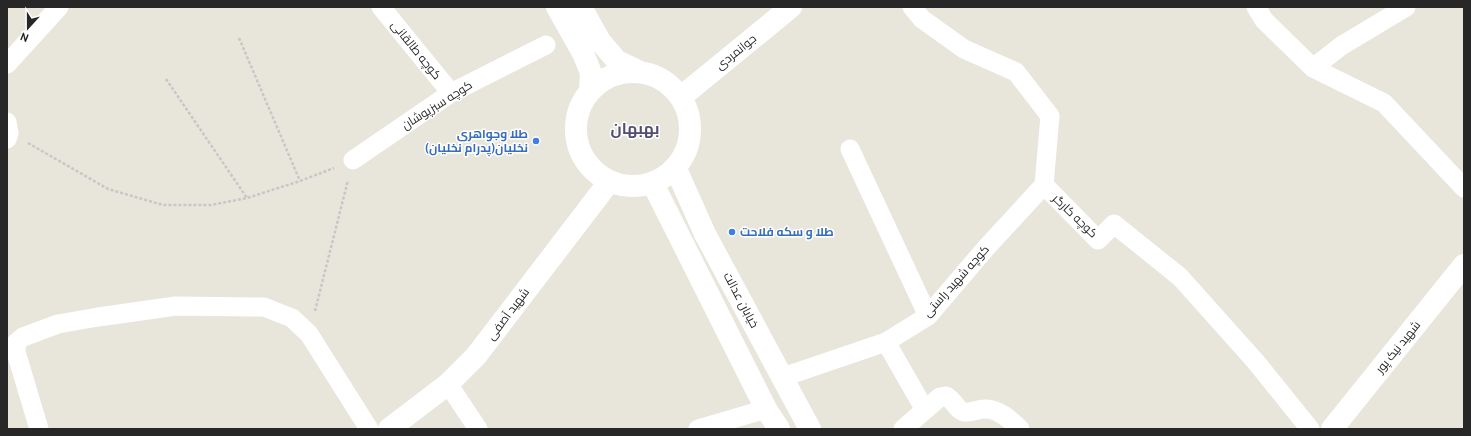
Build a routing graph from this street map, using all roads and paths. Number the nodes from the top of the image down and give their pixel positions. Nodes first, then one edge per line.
1 (59, 7) edge
2 (381, 7) edge
3 (557, 7) edge
4 (791, 7) edge
5 (912, 7) edge
6 (1256, 7) edge
7 (1406, 7) edge
8 (584, 8) edge
9 (239, 38) dead end
10 (546, 45) dead end
11 (7, 64) edge
12 (1313, 68) junction
13 (640, 72) junction
14 (166, 79) dead end
15 (590, 91) junction
16 (451, 93) junction
17 (681, 97) junction
18 (8, 131) edge
19 (850, 149) dead end
20 (354, 160) junction
21 (676, 169) junction
22 (300, 181) junction
23 (609, 182) junction
24 (653, 184) junction
25 (1044, 185) junction
26 (1464, 188) edge
27 (247, 198) junction
28 (1464, 265) edge
29 (928, 316) junction
30 (309, 334) junction
31 (886, 342) junction
32 (783, 377) junction
33 (448, 384) junction
34 (766, 409) junction
35 (926, 410) junction
36 (39, 429) edge
37 (369, 429) edge
38 (389, 429) edge
39 (478, 429) edge
40 (698, 429) edge
41 (778, 429) edge
42 (810, 429) edge
43 (903, 429) edge
44 (1020, 429) edge
45 (1310, 429) edge
46 (1332, 429) edge

1 - 11 street
2 - 16 street, کوچه طالقانی
3 - 15 main road
4 - 17 main road, جوانمردی
5 - 25 street, کوچه کارگر
6 - 12 street
7 - 12 street
8 - 13 main road
9 - 22 path
10 - 16 street, کوچه سبزپوشان
12 - 26 street
13 - 15 main road
13 - 17 main road
14 - 27 path
15 - 23 main road
16 - 20 street, کوچه سبزپوشان
17 - 21 main road
18 - 27 path
19 - 29 street
20 - 22 path
20 - 30 path
21 - 24 main road
21 - 32 main road, خیابان عدالت
22 - 27 path
23 - 24 main road
23 - 33 main road, شهید آصفی
24 - 34 main road
25 - 29 street, کوچه شهید راستی
25 - 45 street, کوچه کارگر
28 - 46 main road, شهید نیک پور
29 - 31 street, کوچه شهید راستی
30 - 36 street
30 - 37 street
31 - 32 street, کوچه شهید راستی
31 - 35 street
32 - 42 main road, خیابان عدالت
33 - 38 main road, شهید آصفی
33 - 39 street
34 - 40 street
34 - 41 main road
35 - 43 street
35 - 44 street

